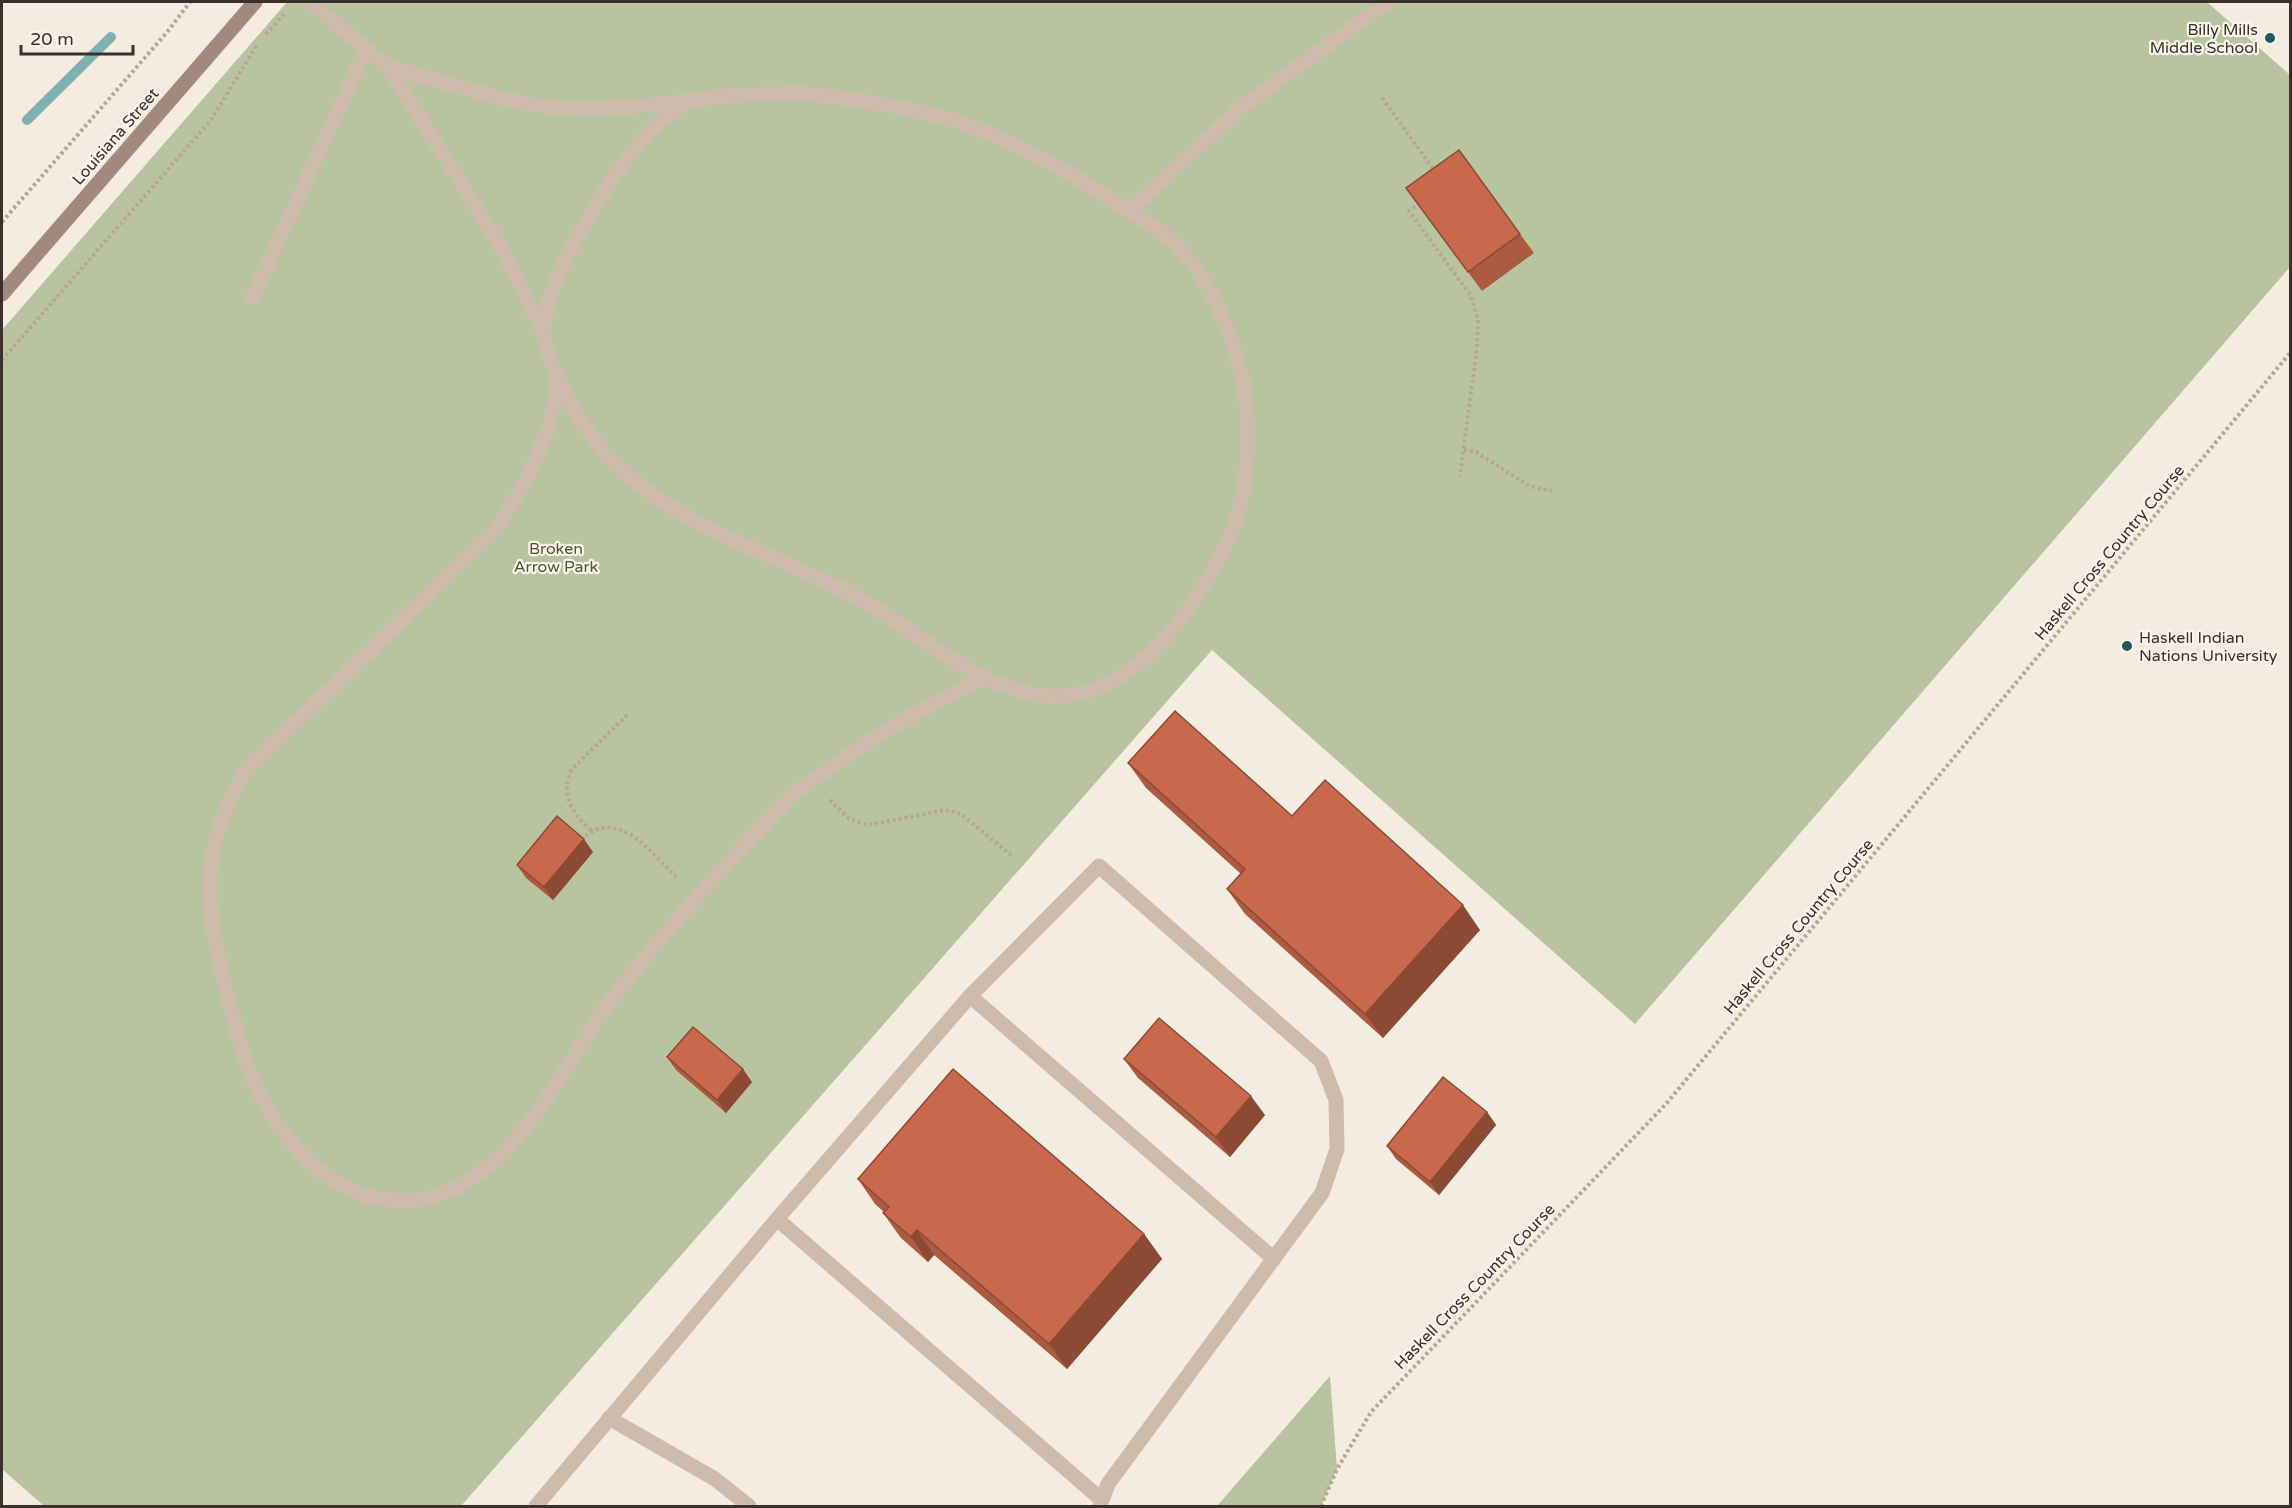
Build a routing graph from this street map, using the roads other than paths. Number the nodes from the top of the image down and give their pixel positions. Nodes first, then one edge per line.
1 (255, 2) edge
2 (310, 2) edge
3 (1388, 2) edge
4 (366, 49) junction
5 (388, 67) junction
6 (694, 100) junction
7 (1129, 211) junction
8 (2, 294) edge
9 (252, 298) dead end
10 (543, 332) junction
11 (558, 380) junction
12 (986, 677) junction
13 (970, 996) junction
14 (777, 1219) junction
15 (1274, 1259) junction
16 (609, 1418) junction
17 (1101, 1503) edge
18 (536, 1506) edge
19 (749, 1506) edge

1 - 8 main road, Louisiana Street
2 - 4 lane
3 - 7 lane
4 - 5 lane
4 - 9 lane
5 - 6 lane
5 - 10 lane
6 - 7 lane
6 - 10 lane
7 - 12 lane
10 - 11 lane
11 - 12 lane
11 - 12 lane
13 - 14 lane
13 - 15 lane
13 - 15 lane
14 - 16 lane
14 - 17 lane
15 - 17 lane
16 - 18 lane
16 - 19 lane

